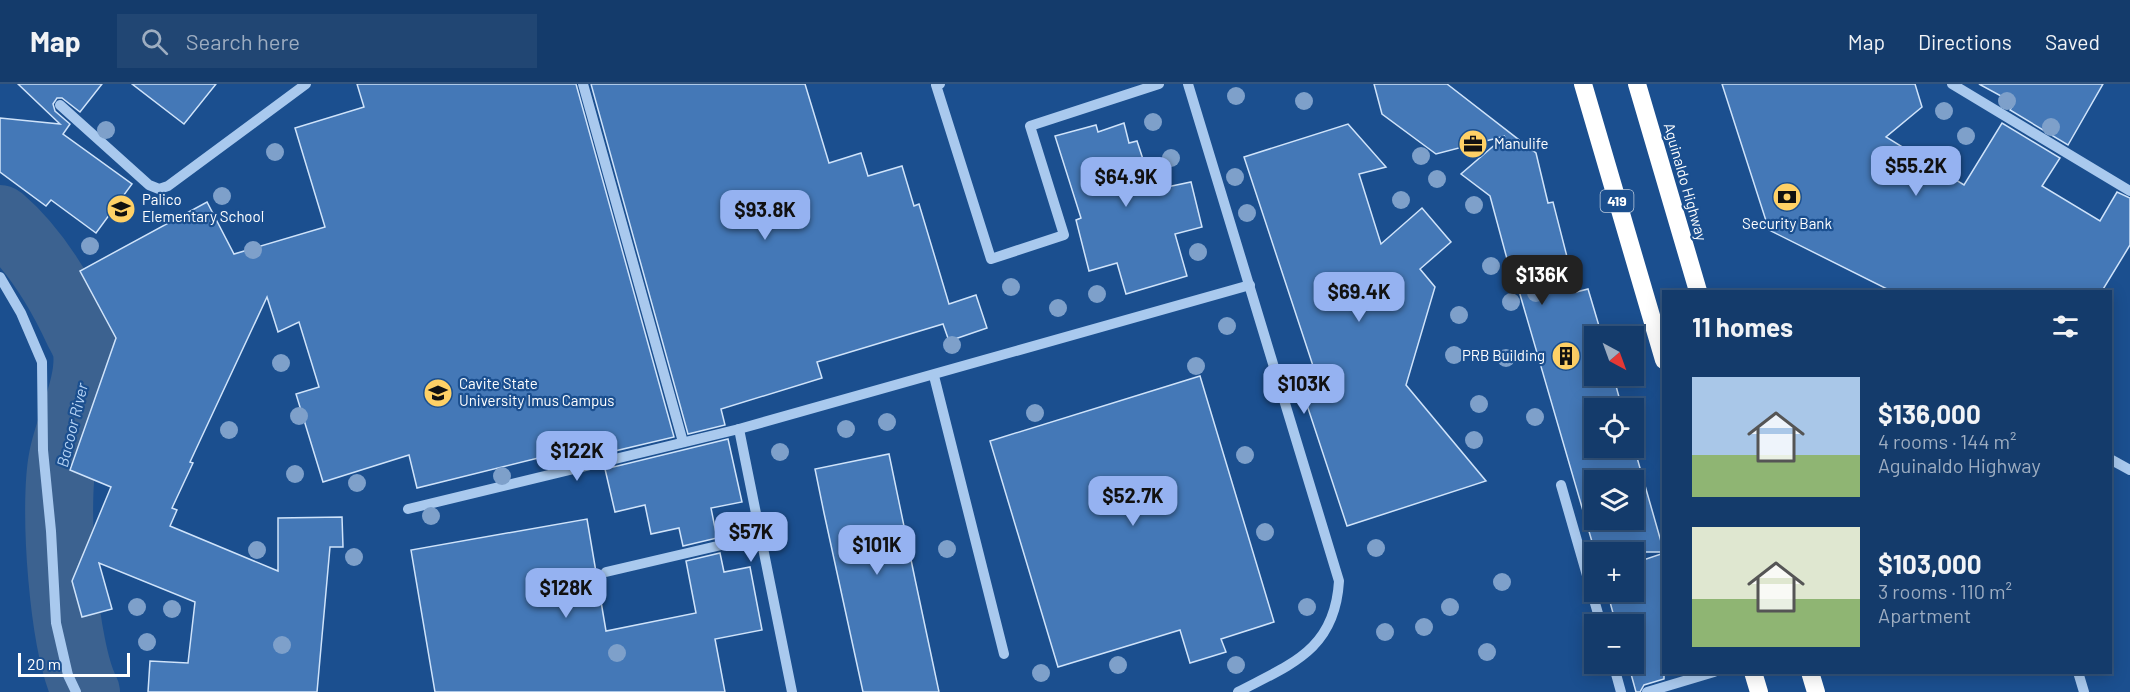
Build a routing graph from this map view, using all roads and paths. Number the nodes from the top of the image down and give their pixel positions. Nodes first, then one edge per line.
1 (306, 84) edge
2 (583, 84) edge
3 (940, 84) edge
4 (1159, 84) edge
5 (1188, 84) edge
6 (1583, 84) edge
7 (1637, 84) edge
8 (1952, 84) edge
9 (60, 105) dead end
10 (2130, 191) edge
11 (0, 277) edge
12 (1250, 285) junction
13 (1698, 290) edge
14 (1658, 317) edge
15 (1662, 346) edge
16 (934, 375) junction
17 (739, 429) junction
18 (682, 442) junction
19 (2112, 460) edge
20 (2130, 470) edge
21 (1561, 485) dead end
22 (408, 509) dead end
23 (760, 536) junction
24 (606, 572) dead end
25 (1598, 614) edge
26 (1004, 654) dead end
27 (1616, 674) edge
28 (1707, 674) edge
29 (1754, 674) edge
30 (1811, 674) edge
31 (2079, 674) edge
32 (76, 692) edge
33 (792, 692) edge
34 (1238, 692) edge
35 (1621, 692) edge
36 (1647, 692) edge
37 (1759, 692) edge
38 (1816, 692) edge
39 (2084, 692) edge

1 - 9 street
2 - 18 street
3 - 4 street
5 - 12 street
6 - 14 highway, 419
7 - 13 highway, Aguinaldo Highway
8 - 10 street
11 - 32 street
12 - 16 street
12 - 34 street
14 - 15 highway, 419
16 - 17 street
16 - 26 street
17 - 18 street
17 - 23 street
18 - 22 street
19 - 20 street
21 - 25 street
23 - 24 street
23 - 33 street
27 - 35 street
28 - 36 street
29 - 37 highway
30 - 38 highway
31 - 39 street

